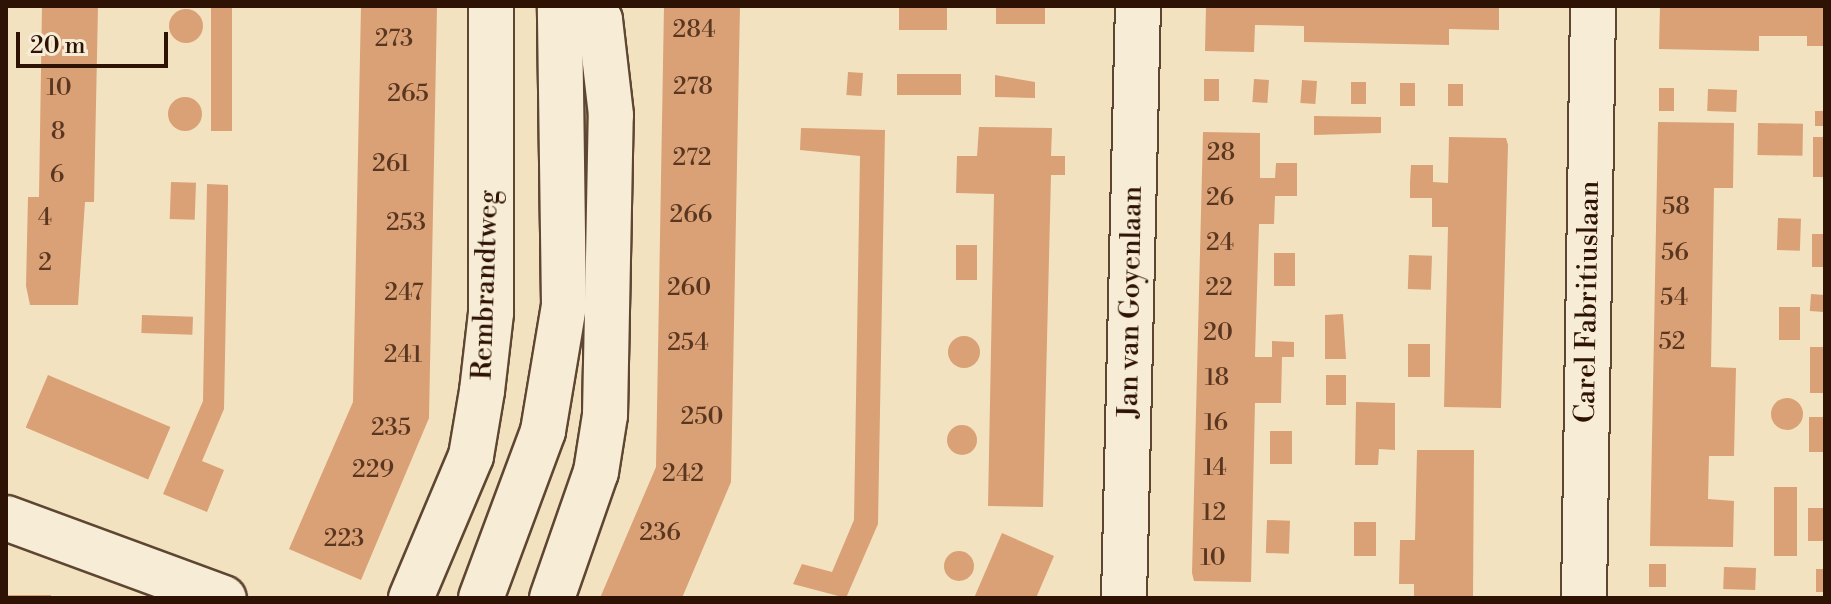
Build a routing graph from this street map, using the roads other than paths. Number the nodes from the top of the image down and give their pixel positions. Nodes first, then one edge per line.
1 (491, 6) edge
2 (560, 6) edge
3 (590, 6) edge
4 (1138, 6) edge
5 (1593, 6) edge
6 (6, 518) edge
7 (147, 585) edge
8 (224, 598) edge
9 (411, 598) edge
10 (481, 598) edge
11 (552, 598) edge
12 (1124, 598) edge
13 (1584, 598) edge

1 - 9 street, Rembrandtweg
2 - 10 street
3 - 11 street
4 - 12 street, Jan van Goyenlaan
5 - 13 street, Carel Fabritiuslaan
6 - 7 street
7 - 8 street

